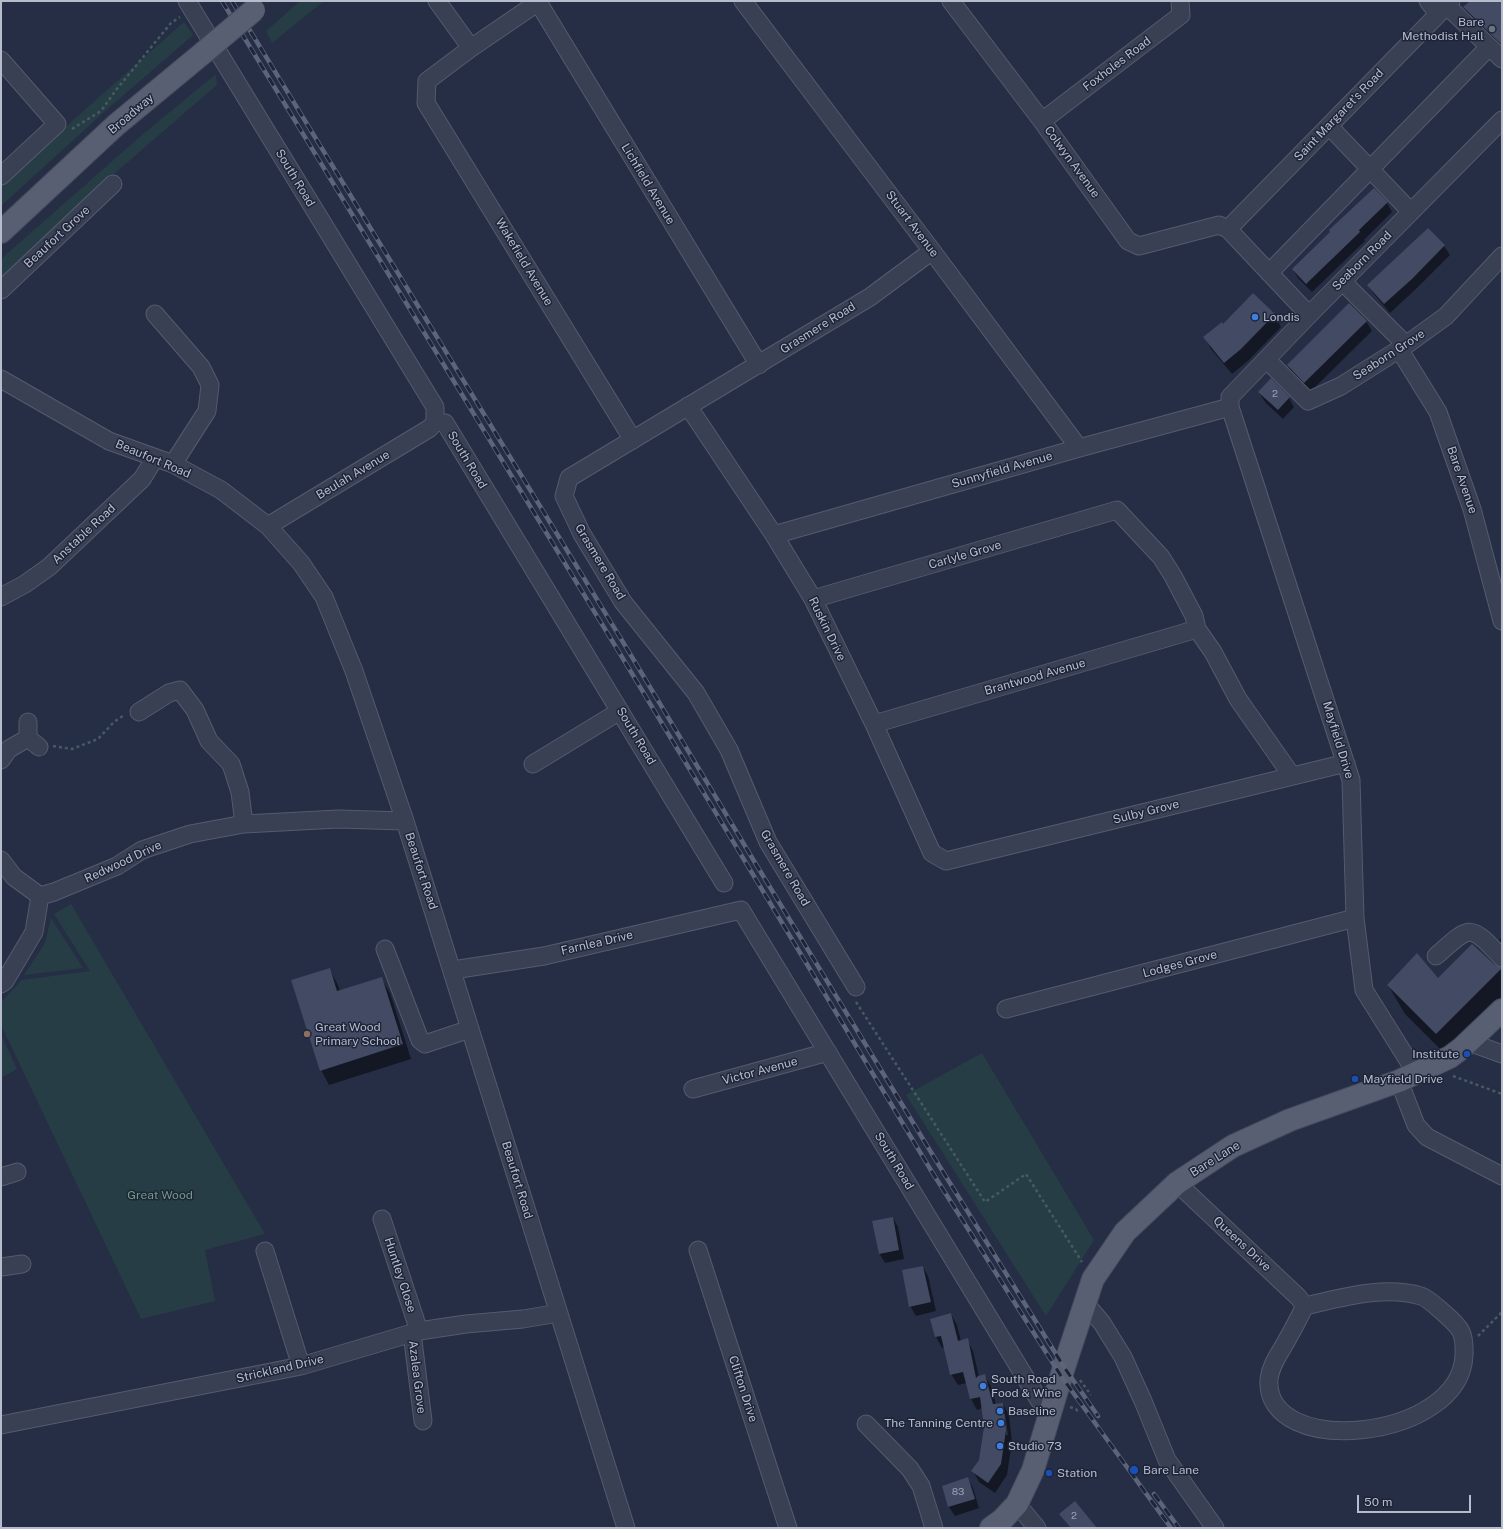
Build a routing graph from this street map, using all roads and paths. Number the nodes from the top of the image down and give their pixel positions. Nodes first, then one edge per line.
1 (437, 1) edge
2 (743, 1) edge
3 (951, 1) edge
4 (1180, 1) edge
5 (539, 2) edge
6 (189, 5) edge
7 (1441, 5) edge
8 (260, 6) edge
9 (1489, 47) junction
10 (471, 48) junction
11 (1, 60) edge
12 (1502, 60) edge
13 (101, 111) dead end
14 (1502, 120) edge
15 (1042, 121) junction
16 (1329, 126) junction
17 (1370, 169) junction
18 (1, 176) edge
19 (113, 184) dead end
20 (1411, 212) junction
21 (1228, 229) junction
22 (1, 232) edge
23 (932, 251) junction
24 (1502, 256) edge
25 (1269, 273) junction
26 (1343, 282) junction
27 (1, 290) edge
28 (155, 314) dead end
29 (1309, 315) junction
30 (1402, 347) junction
31 (1267, 360) junction
32 (759, 365) junction
33 (1, 379) edge
34 (688, 406) junction
35 (1230, 407) junction
36 (435, 422) junction
37 (633, 440) junction
38 (1079, 448) junction
39 (155, 458) junction
40 (173, 464) junction
41 (268, 526) junction
42 (774, 535) junction
43 (1, 597) edge
44 (813, 599) junction
45 (1502, 620) edge
46 (1197, 629) junction
47 (620, 711) junction
48 (139, 712) joint
49 (874, 724) junction
50 (31, 736) joint
51 (1, 760) edge
52 (1346, 763) junction
53 (532, 764) dead end
54 (1292, 776) junction
55 (405, 821) junction
56 (244, 824) junction
57 (1, 860) edge
58 (946, 860) joint
59 (724, 883) dead end
60 (40, 896) junction
61 (741, 910) joint
62 (1354, 918) junction
63 (385, 949) dead end
64 (1436, 956) dead end
65 (1502, 958) edge
66 (453, 970) junction
67 (1, 984) edge
68 (856, 987) joint
69 (1006, 1009) dead end
70 (1502, 1010) edge
71 (470, 1029) junction
72 (1469, 1042) junction
73 (828, 1052) junction
74 (1502, 1054) edge
75 (1415, 1074) junction
76 (693, 1089) dead end
77 (1502, 1094) edge
78 (18, 1172) dead end
79 (1502, 1176) edge
80 (1, 1177) edge
81 (1177, 1183) junction
82 (382, 1219) dead end
83 (698, 1250) dead end
84 (264, 1252) dead end
85 (22, 1264) dead end
86 (1, 1267) edge
87 (1093, 1278) junction
88 (1085, 1303) junction
89 (1305, 1306) junction
90 (1502, 1312) edge
91 (559, 1313) junction
92 (415, 1332) junction
93 (1465, 1340) junction
94 (301, 1366) junction
95 (1052, 1408) junction
96 (423, 1421) dead end
97 (866, 1424) dead end
98 (1, 1425) edge
99 (1017, 1504) junction
100 (626, 1528) edge
101 (788, 1528) edge
102 (934, 1528) edge
103 (991, 1528) edge
104 (1037, 1528) edge
105 (1214, 1528) edge

1 - 10 street
2 - 23 street, Stuart Avenue
3 - 15 street, Colwyn Avenue
4 - 15 street, Foxholes Road
5 - 10 street
5 - 32 street, Lichfield Avenue
6 - 13 path
6 - 36 street, South Road
7 - 9 street
7 - 16 street, Saint Margaret's Road
8 - 22 main road, Broadway, bridge
9 - 12 street
9 - 17 street
10 - 37 street, Wakefield Avenue
11 - 18 street
14 - 20 street, Seaborn Road
15 - 21 street, Colwyn Avenue
16 - 17 street
16 - 21 street, Saint Margaret's Road
17 - 20 street
17 - 25 street
19 - 27 street, Beaufort Grove
20 - 26 street, Seaborn Road
21 - 25 street
23 - 32 street, Grasmere Road
23 - 38 street, Stuart Avenue
24 - 30 street, Seaborn Grove
25 - 29 street
26 - 29 street, Seaborn Road
26 - 30 street, Bare Avenue
28 - 40 street
29 - 31 street, Seaborn Road
30 - 31 street, Seaborn Grove
30 - 45 street, Bare Avenue
31 - 35 street, Seaborn Road
32 - 34 street, Grasmere Road
33 - 39 street, Beaufort Road
34 - 37 street, Grasmere Road
34 - 42 street, Ruskin Drive
35 - 38 street, Sunnyfield Avenue
35 - 52 street, Mayfield Drive
36 - 41 street, Beulah Avenue
36 - 47 street, South Road
37 - 68 street, Grasmere Road
38 - 42 street, Sunnyfield Avenue
39 - 40 street, Beaufort Road
39 - 43 street, Anstable Road
40 - 41 street, Beaufort Road
41 - 55 street, Beaufort Road
42 - 44 street, Ruskin Drive
44 - 46 street, Carlyle Grove
44 - 49 street, Ruskin Drive
46 - 49 street, Brantwood Avenue
46 - 54 street
47 - 53 street
47 - 59 street, South Road
48 - 50 path
48 - 56 street
49 - 58 street, Ruskin Drive
50 - 51 street
52 - 54 street, Sulby Grove
52 - 62 street, Mayfield Drive
54 - 58 street, Sulby Grove
55 - 56 street, Redwood Drive
55 - 66 street, Beaufort Road
56 - 60 street, Redwood Drive
57 - 60 street
60 - 67 street
61 - 66 street, Farnlea Drive
61 - 73 street, South Road
62 - 69 street, Lodges Grove
62 - 75 street, Mayfield Drive
63 - 71 street
64 - 65 street
66 - 71 street, Beaufort Road
68 - 87 path
70 - 72 main road, Bare Lane
71 - 91 street, Beaufort Road
72 - 74 street
72 - 75 main road, Bare Lane
73 - 76 street, Victor Avenue
73 - 95 street, South Road
75 - 77 path
75 - 79 street, Mayfield Drive
75 - 81 main road, Bare Lane
78 - 80 street
81 - 87 main road, Bare Lane
81 - 89 street, Queens Drive
82 - 92 street, Huntley Close
83 - 101 street, Clifton Drive
84 - 94 street
85 - 86 street
87 - 88 main road, Bare Lane
88 - 95 main road, Bare Lane
88 - 105 street
89 - 93 street
89 - 93 street
90 - 93 path
91 - 92 street, Strickland Drive
91 - 100 street, Beaufort Road
92 - 94 street, Strickland Drive
92 - 96 street, Azalea Grove
94 - 98 street, Strickland Drive
95 - 99 main road, Bare Lane
97 - 102 street
99 - 103 main road, Bare Lane
99 - 104 street

